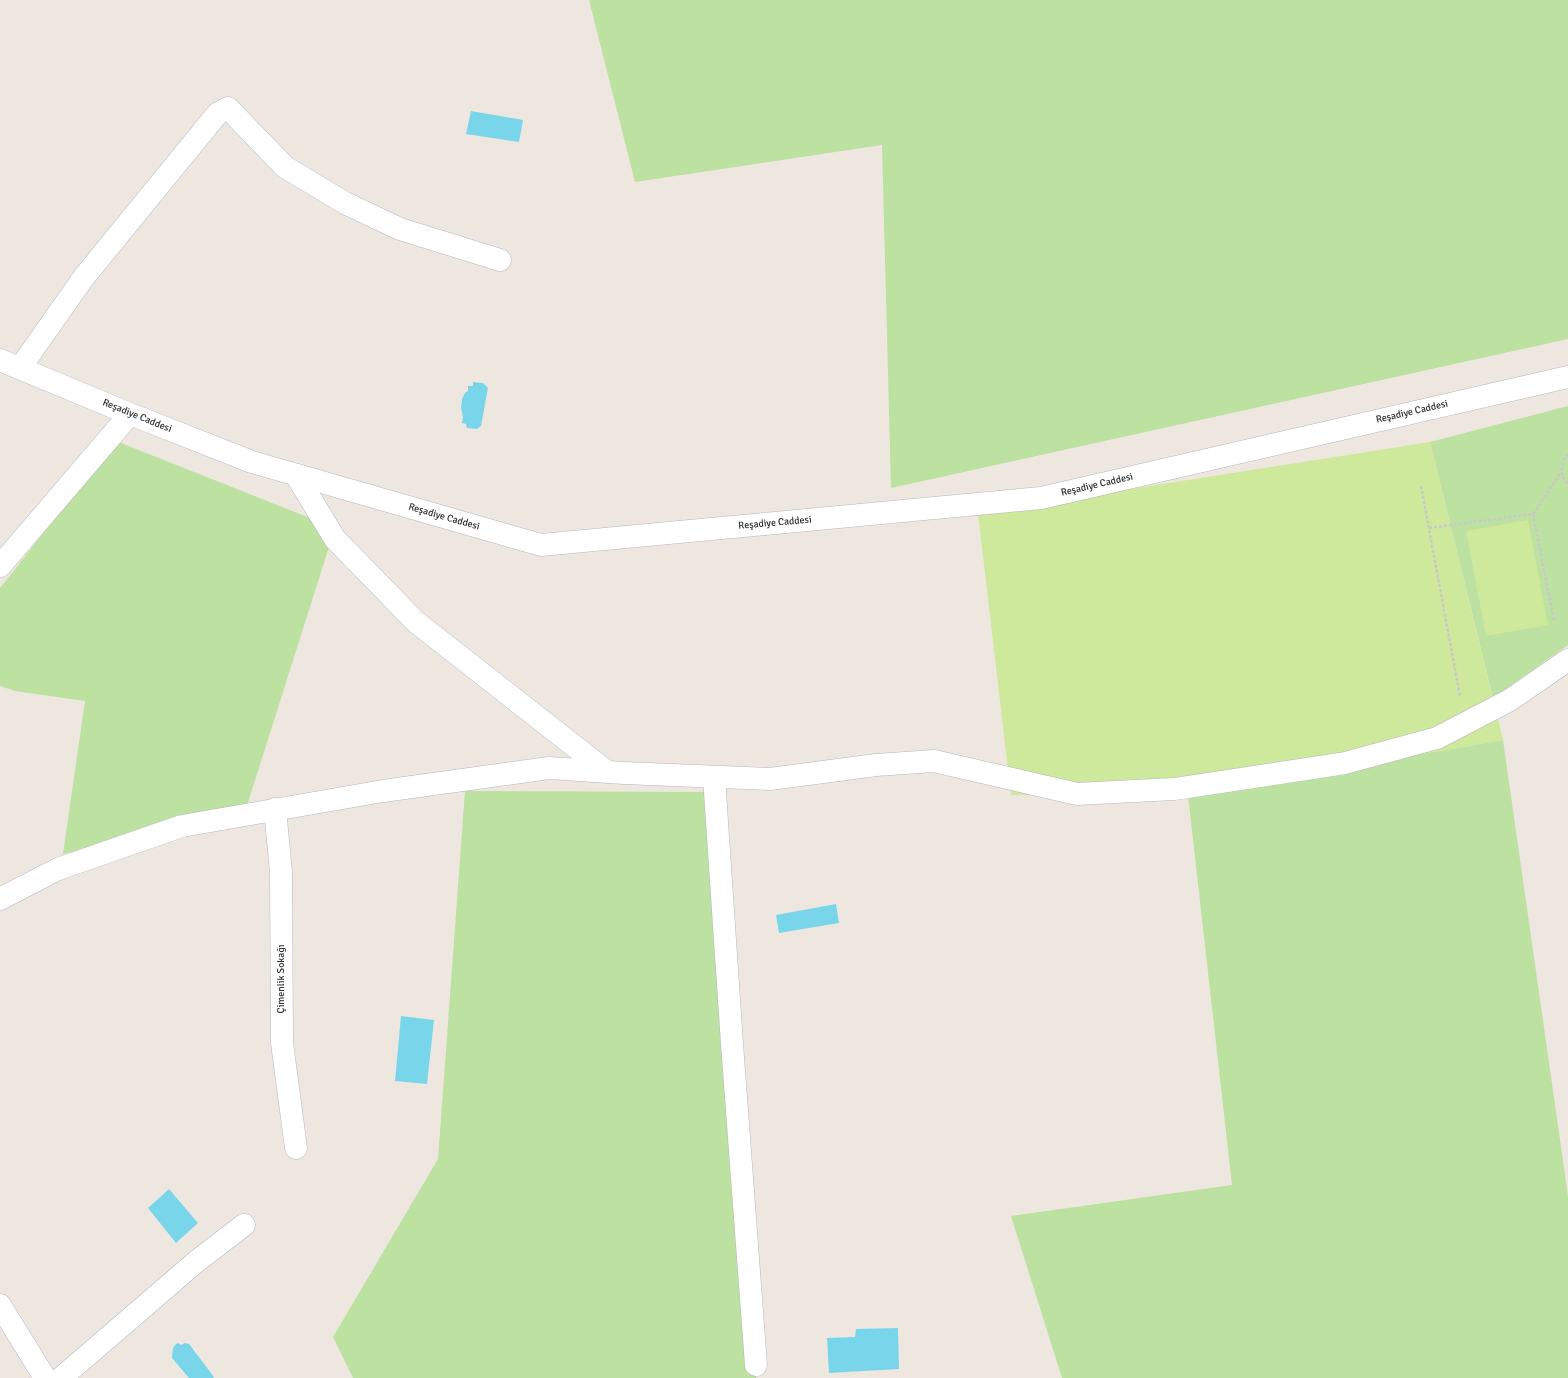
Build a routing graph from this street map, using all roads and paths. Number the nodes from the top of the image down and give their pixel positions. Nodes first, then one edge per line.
1 (500, 260) dead end
2 (10, 364) edge
3 (1568, 377) edge
4 (130, 414) junction
5 (1568, 454) edge
6 (1561, 472) junction
7 (296, 475) junction
8 (1568, 484) edge
9 (1421, 486) dead end
10 (1533, 514) junction
11 (1428, 528) junction
12 (0, 566) edge
13 (1554, 620) dead end
14 (1568, 660) edge
15 (1460, 698) dead end
16 (606, 771) junction
17 (714, 777) junction
18 (275, 809) junction
19 (0, 899) edge
20 (296, 1148) dead end
21 (244, 1225) dead end
22 (0, 1305) edge
23 (756, 1364) dead end
24 (45, 1378) edge
25 (61, 1378) edge

1 - 2 street
2 - 4 street, Reşadiye Caddesi
3 - 7 street, Reşadiye Caddesi
4 - 7 street, Reşadiye Caddesi
4 - 12 street
5 - 6 path
6 - 8 path
6 - 10 path
7 - 16 street
9 - 11 path
10 - 11 path
10 - 13 path
11 - 15 path
14 - 17 street
16 - 17 street
16 - 18 street
17 - 23 street
18 - 19 street
18 - 20 street, Çimenlik Sokağı
21 - 25 street
22 - 24 street

